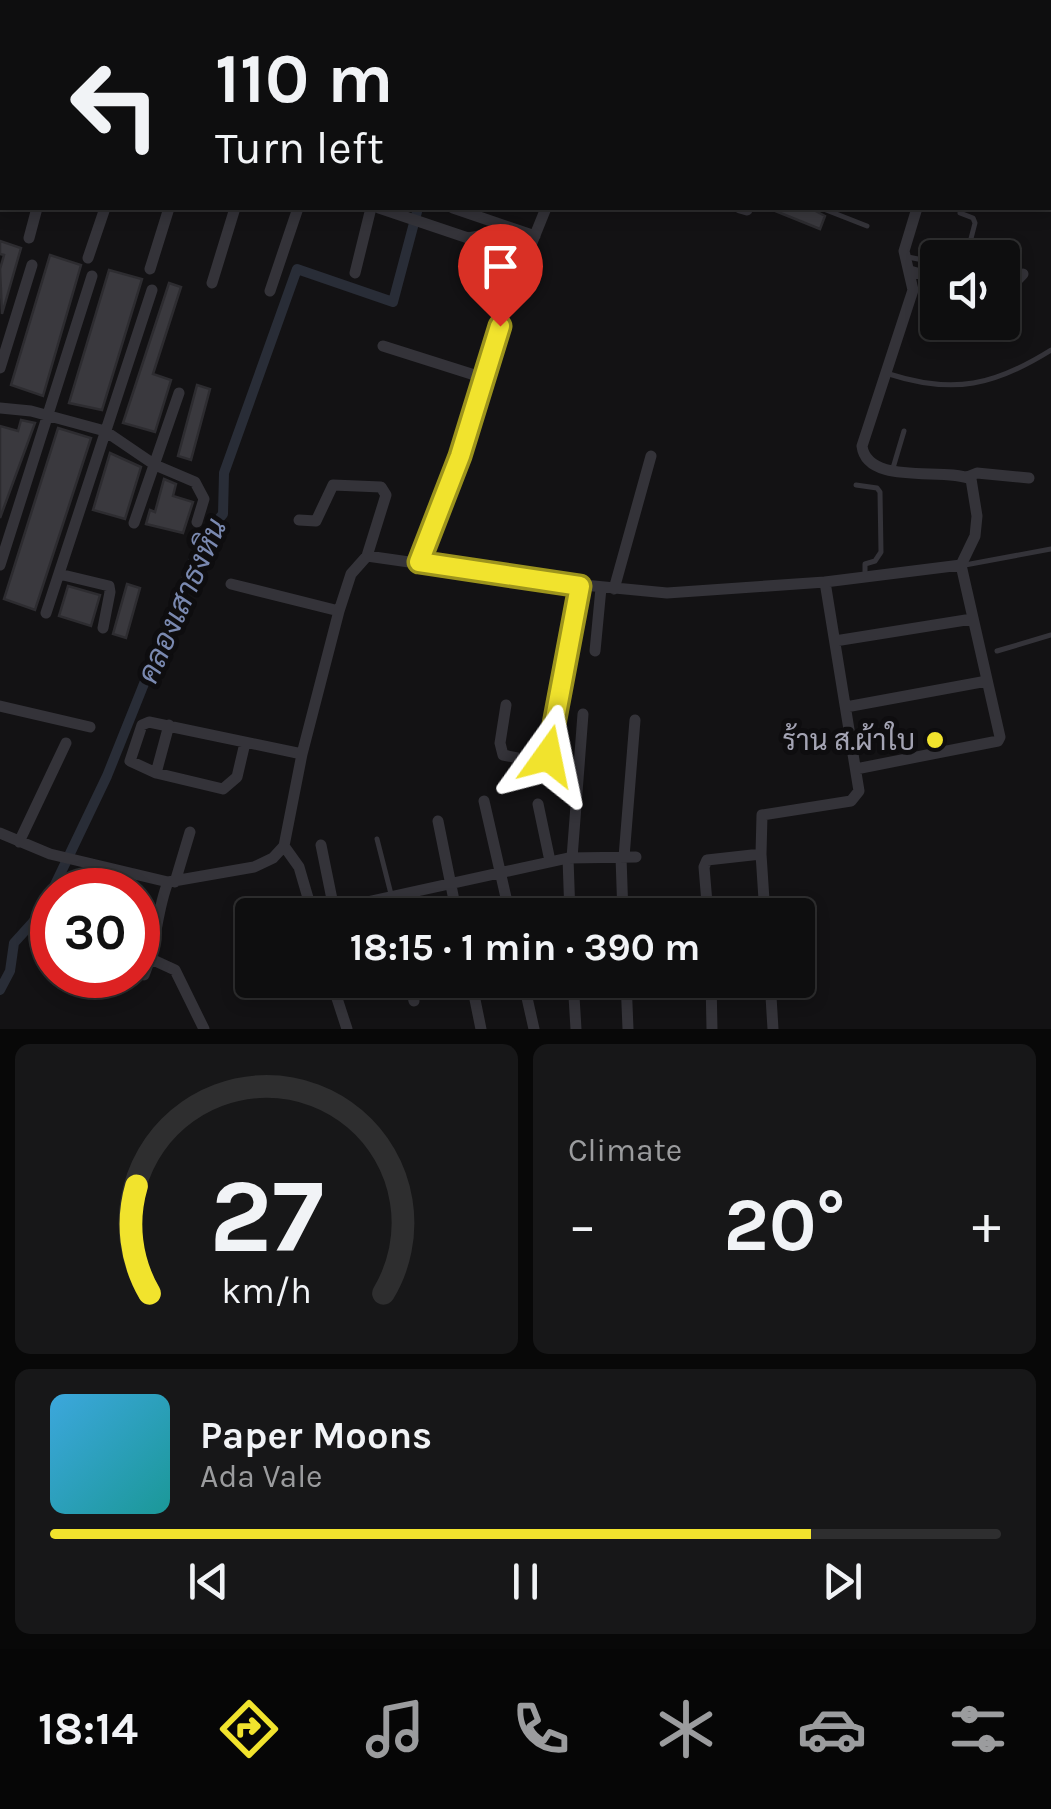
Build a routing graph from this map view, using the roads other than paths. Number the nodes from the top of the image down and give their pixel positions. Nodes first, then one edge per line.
1 (36, 210) edge
2 (104, 210) edge
3 (168, 210) edge
4 (235, 210) edge
5 (297, 210) edge
6 (374, 210) edge
7 (382, 210) edge
8 (458, 210) edge
9 (545, 210) edge
10 (835, 210) edge
11 (916, 210) edge
12 (960, 213) dead end
13 (867, 226) dead end
14 (535, 236) junction
15 (29, 238) dead end
16 (468, 238) junction
17 (971, 240) edge
18 (528, 253) junction
19 (906, 256) junction
20 (88, 258) dead end
21 (920, 259) edge
22 (32, 265) dead end
23 (522, 268) junction
24 (150, 269) dead end
25 (910, 271) junction
26 (354, 273) dead end
27 (920, 274) edge
28 (1024, 274) dead end
29 (92, 276) dead end
30 (1020, 278) edge
31 (212, 283) dead end
32 (152, 290) dead end
33 (270, 291) dead end
34 (383, 346) dead end
35 (1051, 350) edge
36 (0, 368) edge
37 (886, 373) junction
38 (484, 378) junction
39 (179, 393) dead end
40 (0, 408) edge
41 (50, 415) junction
42 (904, 430) dead end
43 (105, 432) junction
44 (650, 456) dead end
45 (155, 465) junction
46 (892, 471) junction
47 (967, 476) junction
48 (1029, 478) dead end
49 (856, 485) dead end
50 (298, 520) dead end
51 (197, 522) dead end
52 (134, 523) dead end
53 (1051, 548) edge
54 (367, 556) junction
55 (419, 562) junction
56 (0, 565) edge
57 (962, 566) junction
58 (59, 574) junction
59 (864, 577) junction
60 (825, 582) junction
61 (231, 584) dead end
62 (580, 586) junction
63 (608, 588) junction
64 (339, 611) junction
65 (46, 612) dead end
66 (972, 620) junction
67 (103, 628) dead end
68 (1051, 635) edge
69 (835, 641) junction
70 (997, 650) dead end
71 (595, 651) dead end
72 (987, 681) junction
73 (506, 706) dead end
74 (846, 707) junction
75 (1, 713) edge
76 (583, 714) dead end
77 (635, 720) dead end
78 (169, 725) junction
79 (90, 727) dead end
80 (66, 743) dead end
81 (244, 743) junction
82 (302, 754) junction
83 (856, 769) junction
84 (156, 773) junction
85 (484, 801) dead end
86 (538, 804) dead end
87 (438, 821) dead end
88 (190, 832) dead end
89 (0, 833) edge
90 (377, 839) dead end
91 (19, 842) junction
92 (321, 845) dead end
93 (284, 846) junction
94 (760, 854) junction
95 (627, 857) junction
96 (570, 858) junction
97 (550, 861) junction
98 (92, 864) junction
99 (91, 868) edge
100 (500, 874) junction
101 (172, 882) junction
102 (451, 884) junction
103 (392, 896) junction
104 (308, 898) edge
105 (333, 898) edge
106 (384, 898) edge
107 (454, 898) edge
108 (506, 898) edge
109 (570, 898) edge
110 (624, 898) edge
111 (707, 898) edge
112 (764, 898) edge
113 (160, 909) edge
114 (160, 963) edge
115 (337, 998) edge
116 (413, 998) edge
117 (474, 998) edge
118 (528, 998) edge
119 (574, 998) edge
120 (627, 998) edge
121 (712, 998) edge
122 (771, 998) edge
123 (414, 1001) dead end
124 (204, 1029) edge
125 (347, 1029) edge
126 (481, 1029) edge
127 (534, 1029) edge
128 (576, 1029) edge
129 (628, 1029) edge
130 (712, 1029) edge
131 (773, 1029) edge

1 - 15 street
2 - 20 street
3 - 24 street
4 - 31 street
5 - 33 street
6 - 26 street
7 - 16 street
8 - 14 street
9 - 14 street
10 - 13 lane
11 - 19 street
12 - 17 lane
14 - 18 street
16 - 18 street
16 - 23 street
18 - 23 street
19 - 21 lane
19 - 25 street
22 - 36 street
23 - 38 street
25 - 27 street
25 - 37 street
28 - 30 street
29 - 41 street
32 - 43 street
34 - 38 street
35 - 37 lane
37 - 46 street
38 - 55 street
39 - 45 street
40 - 41 street
41 - 43 street
41 - 56 street
42 - 46 lane
43 - 45 street
43 - 58 street
44 - 63 street
45 - 51 street
45 - 52 street
46 - 47 street
47 - 48 street
47 - 57 street
49 - 59 lane
50 - 54 street
53 - 57 lane
54 - 55 street
54 - 64 street
55 - 62 street
57 - 59 street
57 - 66 street
58 - 65 street
58 - 67 street
59 - 60 street
60 - 63 street
60 - 69 street
61 - 64 street
62 - 63 street
62 - 73 street
63 - 71 street
64 - 82 street
66 - 69 street
66 - 72 street
68 - 70 lane
69 - 74 street
72 - 74 street
72 - 83 street
74 - 83 street
75 - 79 street
76 - 96 street
77 - 95 street
78 - 81 street
78 - 84 street
78 - 84 street
80 - 91 street
81 - 82 street
81 - 84 street
82 - 93 street
83 - 94 street
85 - 100 street
86 - 97 street
87 - 102 street
88 - 101 street
89 - 91 street
90 - 103 lane
91 - 98 street
92 - 105 street
93 - 101 street
93 - 104 street
94 - 111 street
94 - 112 street
95 - 96 street
95 - 110 street
96 - 97 street
96 - 109 street
97 - 100 street
98 - 99 street
98 - 101 street
100 - 102 street
100 - 108 street
101 - 113 street
102 - 103 street
102 - 107 street
103 - 106 street
114 - 124 street
115 - 125 street
116 - 123 street
117 - 126 street
118 - 127 street
119 - 128 street
120 - 129 street
121 - 130 street
122 - 131 street

